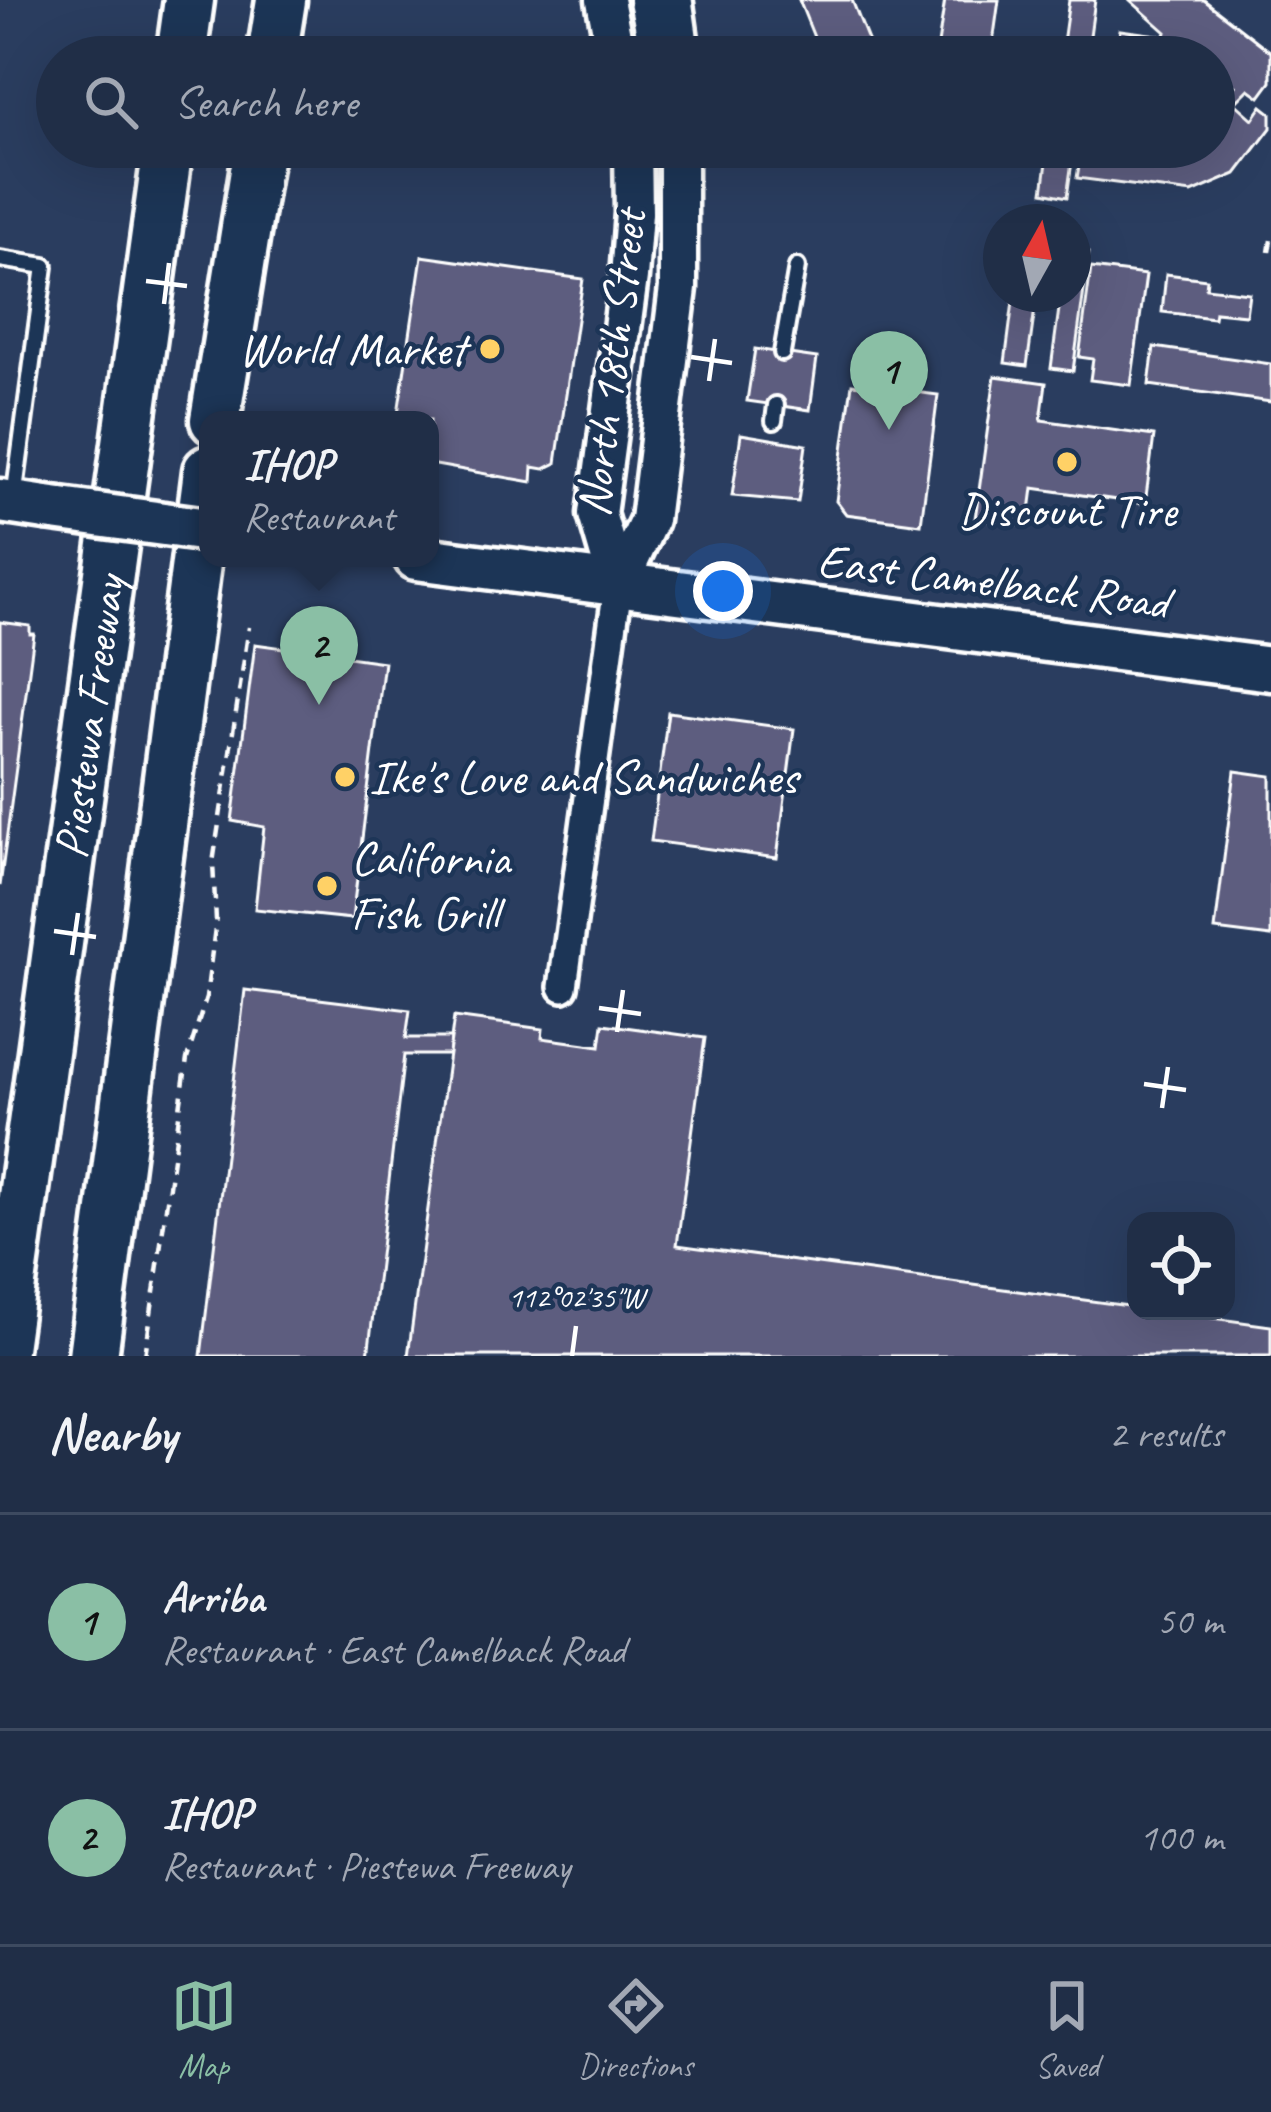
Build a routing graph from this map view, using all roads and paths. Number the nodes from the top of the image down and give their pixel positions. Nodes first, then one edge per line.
1 (189, 0) edge
2 (280, 0) edge
3 (605, 0) edge
4 (648, 0) edge
5 (678, 0) edge
6 (184, 36) edge
7 (275, 36) edge
8 (612, 36) edge
9 (656, 36) edge
10 (683, 36) edge
11 (165, 168) edge
12 (257, 168) edge
13 (634, 168) edge
14 (678, 168) edge
15 (1271, 240) edge
16 (1269, 252) edge
17 (0, 259) edge
18 (796, 267) dead end
19 (782, 353) dead end
20 (216, 411) edge
21 (20, 504) edge
22 (199, 529) edge
23 (199, 540) edge
24 (439, 561) edge
25 (618, 586) junction
26 (249, 627) dead end
27 (1271, 669) edge
28 (563, 987) dead end
29 (1, 1356) edge
30 (93, 1356) edge
31 (145, 1356) edge

1 - 6 highway
2 - 7 highway
3 - 8 main road
4 - 9 main road
5 - 10 street
11 - 29 highway, Piestewa Freeway
12 - 20 highway
13 - 25 main road, North 18th Street
14 - 25 main road, North 18th Street
15 - 16 path
17 - 21 lane
18 - 19 lane
21 - 22 main road, bridge
23 - 30 highway, Piestewa Freeway
24 - 25 main road, East Camelback Road
25 - 27 main road, East Camelback Road
25 - 28 street, North 18th Street
26 - 31 path

